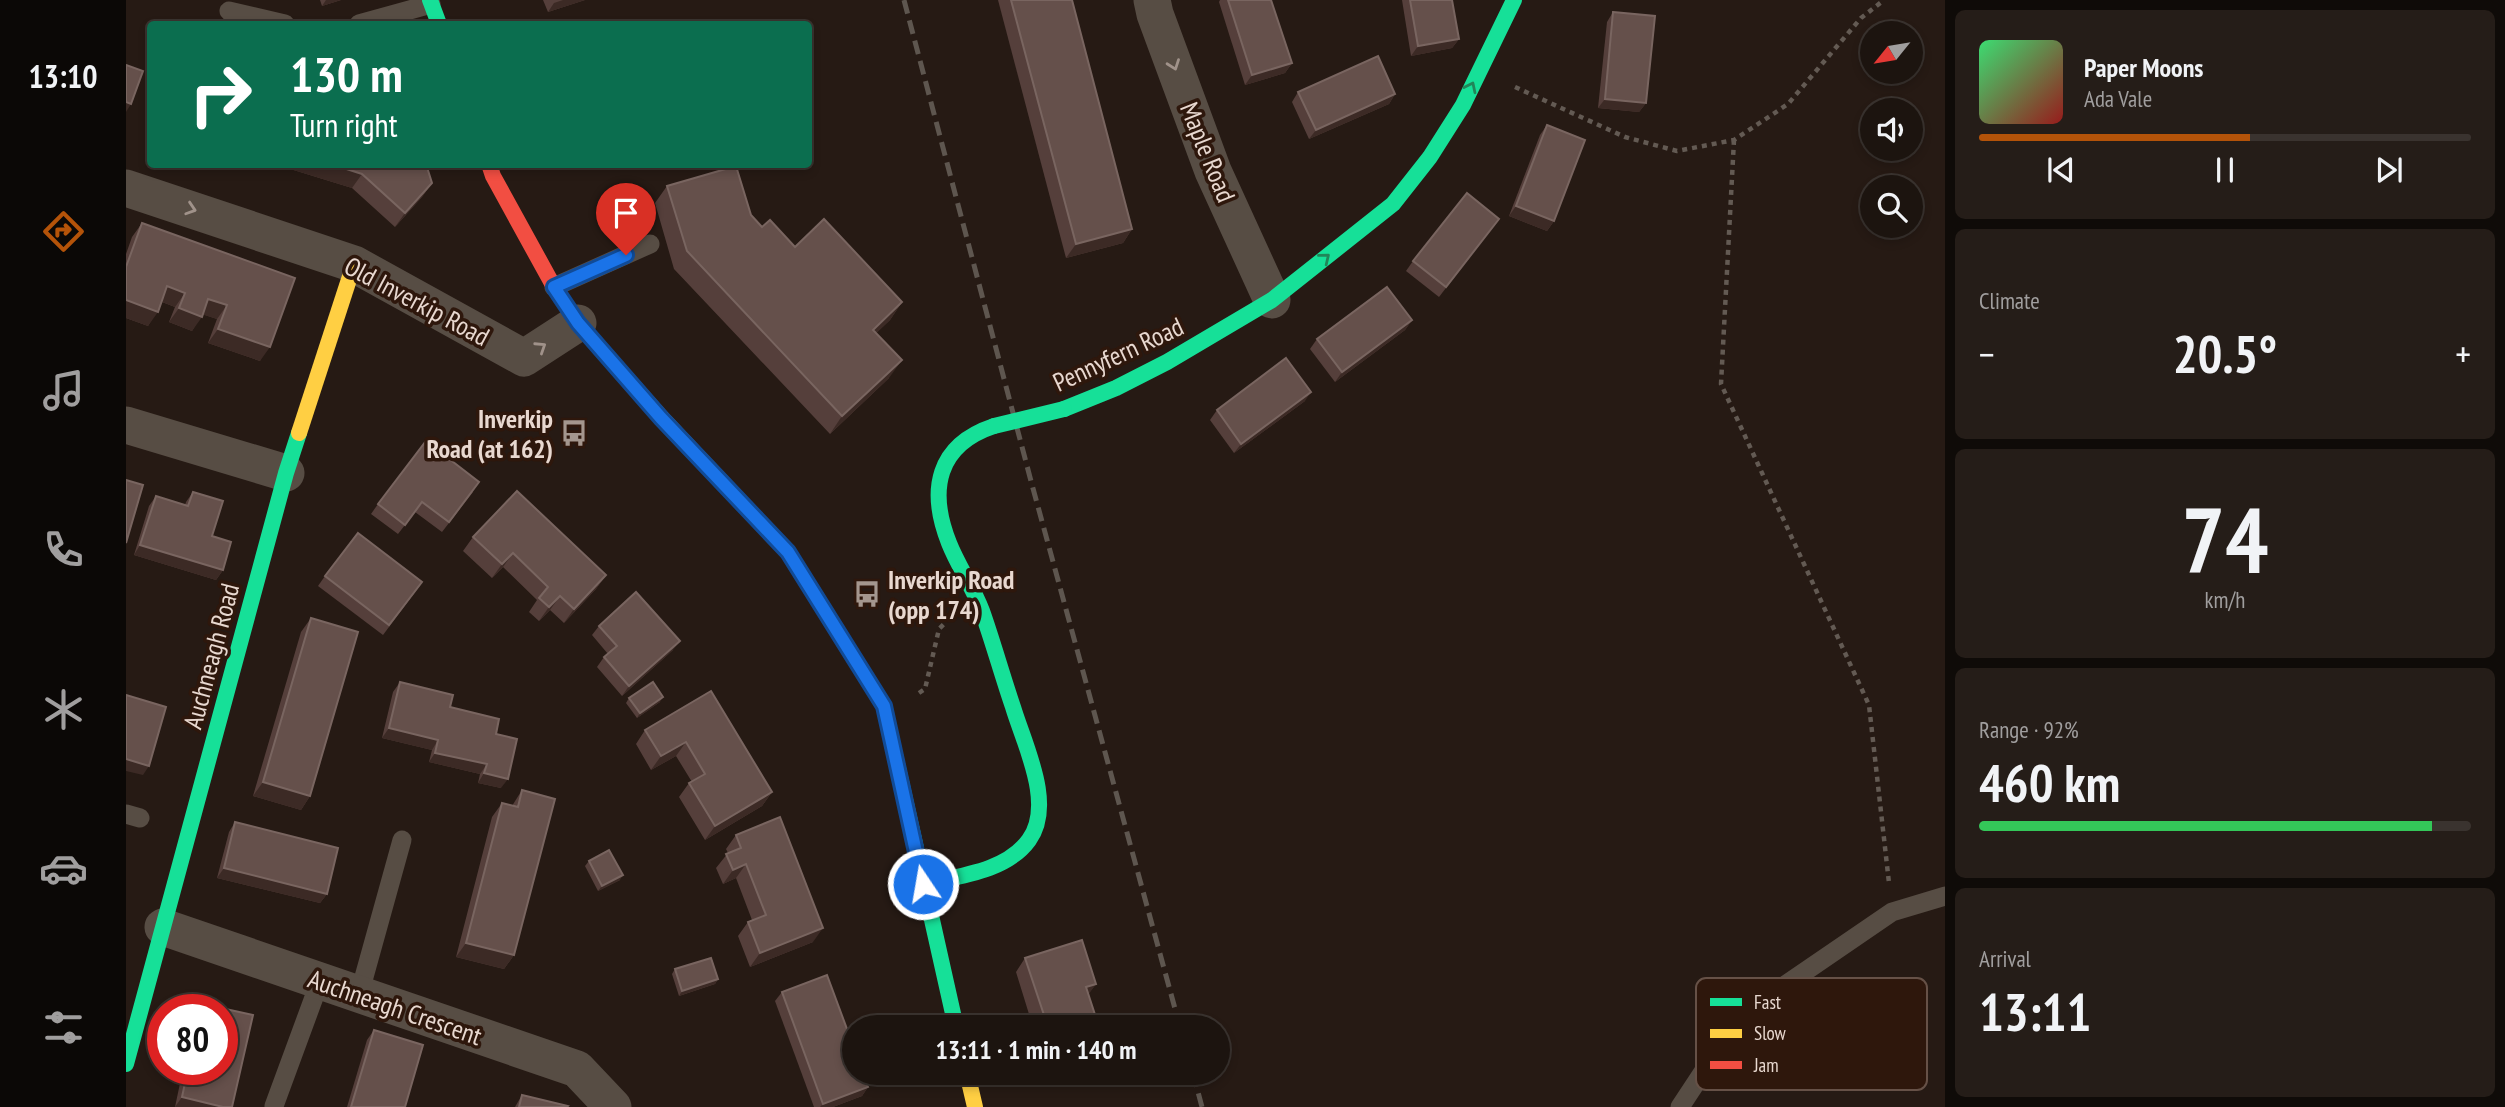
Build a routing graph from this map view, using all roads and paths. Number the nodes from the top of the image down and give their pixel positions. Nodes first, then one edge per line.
1 (1152, 0) edge
2 (1514, 0) edge
3 (1884, 0) edge
4 (430, 2) edge
5 (228, 12) edge
6 (271, 21) edge
7 (369, 21) edge
8 (438, 21) edge
9 (1479, 71) junction
10 (1734, 140) junction
11 (490, 168) edge
12 (126, 188) edge
13 (650, 244) dead end
14 (354, 264) junction
15 (554, 287) junction
16 (1272, 300) junction
17 (578, 323) junction
18 (126, 425) edge
19 (286, 473) junction
20 (977, 595) junction
21 (886, 715) junction
22 (402, 840) dead end
23 (923, 884) junction
24 (1945, 896) edge
25 (1892, 912) junction
26 (163, 927) junction
27 (1796, 978) edge
28 (320, 981) junction
29 (359, 995) junction
30 (953, 1015) edge
31 (126, 1064) edge
32 (1696, 1083) edge
33 (970, 1085) edge
34 (274, 1106) edge
35 (613, 1107) edge
36 (975, 1107) edge
37 (1680, 1107) edge

1 -> 16 street, Maple Road
2 - 9 main road, Pennyfern Road
3 - 10 path
4 - 7 lane
4 - 8 main road
5 - 6 lane
9 - 10 path
16 -> 9 main road, Pennyfern Road
10 - 25 path
11 - 15 main road
12 -> 14 street, Old Inverkip Road
13 - 15 lane
14 -> 17 street, Old Inverkip Road
14 - 19 main road, Auchneagh Road
15 - 17 main road
16 - 20 main road, Pennyfern Road, bridge
17 - 21 main road
18 - 19 street
19 - 26 main road, Auchneagh Road
20 - 21 path
20 - 23 main road, Pennyfern Road
21 - 23 main road
22 - 29 lane
23 - 30 main road
24 - 25 lane
25 - 27 lane
26 - 28 street, Auchneagh Crescent
26 - 31 main road, Auchneagh Road
28 - 29 street, Auchneagh Crescent
28 - 34 lane
29 - 35 street, Auchneagh Crescent
32 - 37 lane
33 - 36 main road

